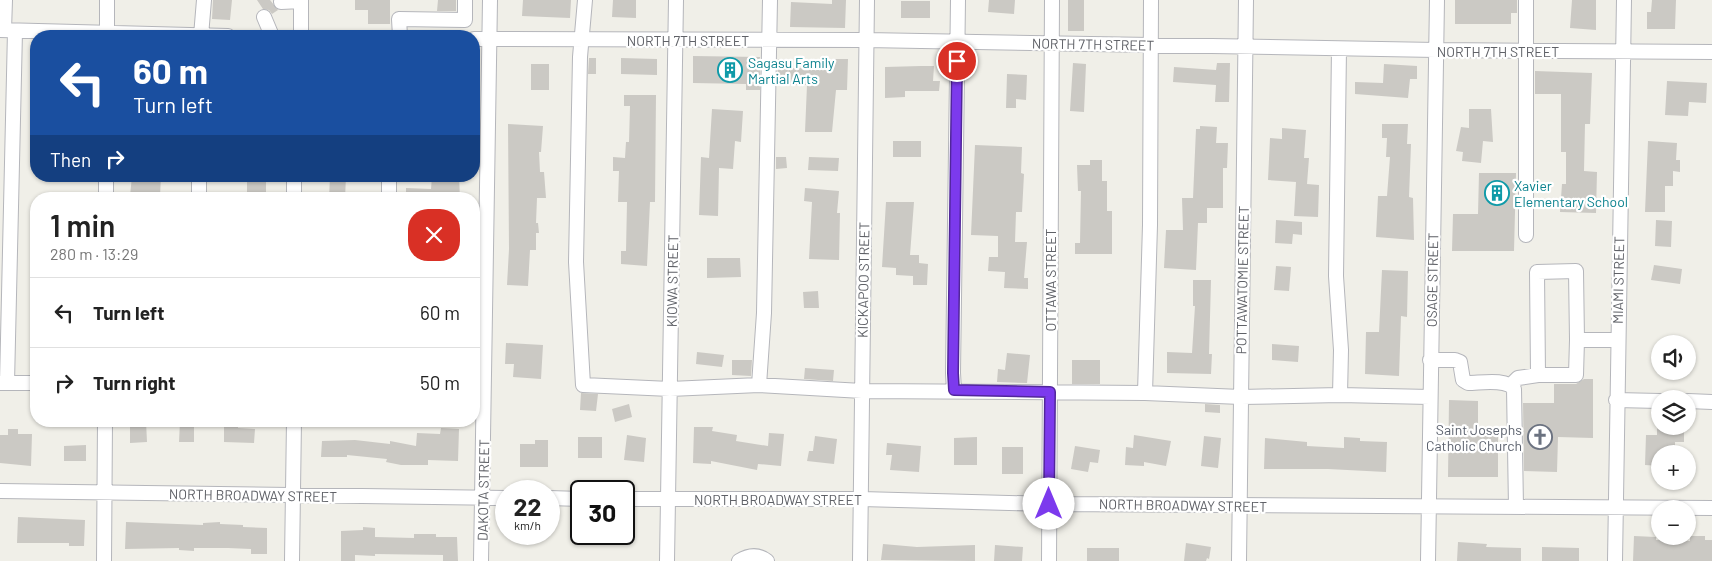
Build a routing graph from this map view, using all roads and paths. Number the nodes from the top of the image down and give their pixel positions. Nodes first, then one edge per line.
1 (5, 0) edge
2 (107, 0) edge
3 (204, 0) edge
4 (465, 0) edge
5 (490, 0) edge
6 (585, 0) edge
7 (676, 0) edge
8 (770, 0) edge
9 (867, 0) edge
10 (958, 0) edge
11 (1052, 0) edge
12 (1150, 0) edge
13 (1246, 0) edge
14 (1437, 0) edge
15 (1526, 0) edge
16 (1624, 0) edge
17 (301, 1) edge
18 (281, 2) dead end
19 (264, 17) dead end
20 (107, 30) edge
21 (202, 30) edge
22 (269, 30) edge
23 (301, 30) edge
24 (400, 30) edge
25 (6, 31) edge
26 (30, 32) edge
27 (480, 39) edge
28 (489, 39) junction
29 (582, 40) junction
30 (676, 40) junction
31 (768, 40) junction
32 (866, 40) junction
33 (957, 42) junction
34 (1051, 43) junction
35 (1150, 46) junction
36 (1245, 47) junction
37 (1339, 48) junction
38 (1436, 50) junction
39 (1526, 51) junction
40 (1623, 52) junction
41 (1712, 52) edge
42 (1526, 234) dead end
43 (5, 257) edge
44 (1577, 340) junction
45 (1617, 340) junction
46 (480, 353) edge
47 (1430, 360) junction
48 (1538, 375) junction
49 (3, 383) edge
50 (30, 383) edge
51 (759, 385) junction
52 (1511, 385) junction
53 (670, 389) junction
54 (862, 390) junction
55 (954, 390) junction
56 (1050, 392) junction
57 (1145, 393) junction
58 (1340, 395) junction
59 (1241, 397) junction
60 (1430, 397) junction
61 (1616, 400) junction
62 (1651, 401) edge
63 (1696, 401) edge
64 (1712, 402) edge
65 (480, 416) edge
66 (106, 427) edge
67 (294, 427) edge
68 (0, 491) edge
69 (105, 493) junction
70 (294, 495) junction
71 (483, 498) junction
72 (495, 498) edge
73 (635, 499) edge
74 (667, 499) junction
75 (861, 499) junction
76 (1049, 504) junction
77 (1239, 506) junction
78 (1428, 507) junction
79 (1516, 507) junction
80 (1615, 507) junction
81 (1712, 508) edge
82 (104, 561) edge
83 (292, 561) edge
84 (481, 561) edge
85 (667, 561) edge
86 (740, 561) edge
87 (767, 561) edge
88 (860, 561) edge
89 (1049, 561) edge
90 (1239, 561) edge
91 (1428, 561) edge
92 (1615, 561) edge

1 - 25 street
2 - 20 street
3 - 21 street
4 - 24 street
5 - 28 street, DAKOTA STREET
6 - 29 street
7 - 30 street, KIOWA STREET
8 - 31 street
9 - 32 street, KICKAPOO STREET
10 - 33 street
11 - 34 street, OTTAWA STREET
12 - 35 street
13 - 36 street, POTTAWATOMIE STREET
14 - 38 street, OSAGE STREET
15 - 39 street
16 - 40 street, MIAMI STREET
17 - 18 street
17 - 23 street
19 - 22 street
25 - 26 street
25 - 43 street
27 - 28 street, NORTH 7TH STREET
28 - 29 street, NORTH 7TH STREET
28 - 46 street, DAKOTA STREET
29 - 30 street, NORTH 7TH STREET
29 - 53 street
30 - 31 street, NORTH 7TH STREET
30 - 53 street, KIOWA STREET
31 - 32 street, NORTH 7TH STREET
31 - 51 street
32 - 33 street, NORTH 7TH STREET
32 - 54 street, KICKAPOO STREET
33 - 34 street, NORTH 7TH STREET
33 - 55 street
34 - 35 street, NORTH 7TH STREET
34 - 56 street, OTTAWA STREET
35 - 36 street, NORTH 7TH STREET
35 - 57 street
36 - 37 street, NORTH 7TH STREET
36 - 59 street, POTTAWATOMIE STREET
37 - 38 street, NORTH 7TH STREET
37 - 58 street
38 - 39 street, NORTH 7TH STREET
38 - 47 street, OSAGE STREET
39 - 40 street, NORTH 7TH STREET
39 - 42 street
40 - 41 street, NORTH 7TH STREET
40 - 45 street, MIAMI STREET
43 - 49 street
44 - 45 street
44 - 48 street
44 - 48 street
45 - 61 street, MIAMI STREET
47 - 52 street
47 - 60 street, OSAGE STREET
48 - 52 street
49 - 50 street
51 - 53 street
51 - 54 street
52 - 79 street
53 - 74 street, KIOWA STREET
54 - 55 street
54 - 75 street, KICKAPOO STREET
55 - 56 street
56 - 57 street
56 - 76 street, OTTAWA STREET
57 - 59 street
58 - 59 street
58 - 60 street
59 - 77 street, POTTAWATOMIE STREET
60 - 78 street, OSAGE STREET
61 - 62 street
61 - 80 street, MIAMI STREET
63 - 64 street
65 - 71 street, DAKOTA STREET
66 - 69 street
67 - 70 street
68 - 69 street, NORTH BROADWAY STREET
69 - 70 street, NORTH BROADWAY STREET
69 - 82 street
70 - 71 street, NORTH BROADWAY STREET
70 - 83 street
71 - 72 street, NORTH BROADWAY STREET
71 - 84 street, DAKOTA STREET
73 - 74 street, NORTH BROADWAY STREET
74 - 75 street, NORTH BROADWAY STREET
74 - 85 street, KIOWA STREET
75 - 76 street, NORTH BROADWAY STREET
75 - 88 street, KICKAPOO STREET
76 - 77 street, NORTH BROADWAY STREET
76 - 89 street, OTTAWA STREET
77 - 78 street, NORTH BROADWAY STREET
77 - 90 street, POTTAWATOMIE STREET
78 - 79 street, NORTH BROADWAY STREET
78 - 91 street, OSAGE STREET
79 - 80 street, NORTH BROADWAY STREET
80 - 81 street, NORTH BROADWAY STREET
80 - 92 street, MIAMI STREET
86 - 87 street

